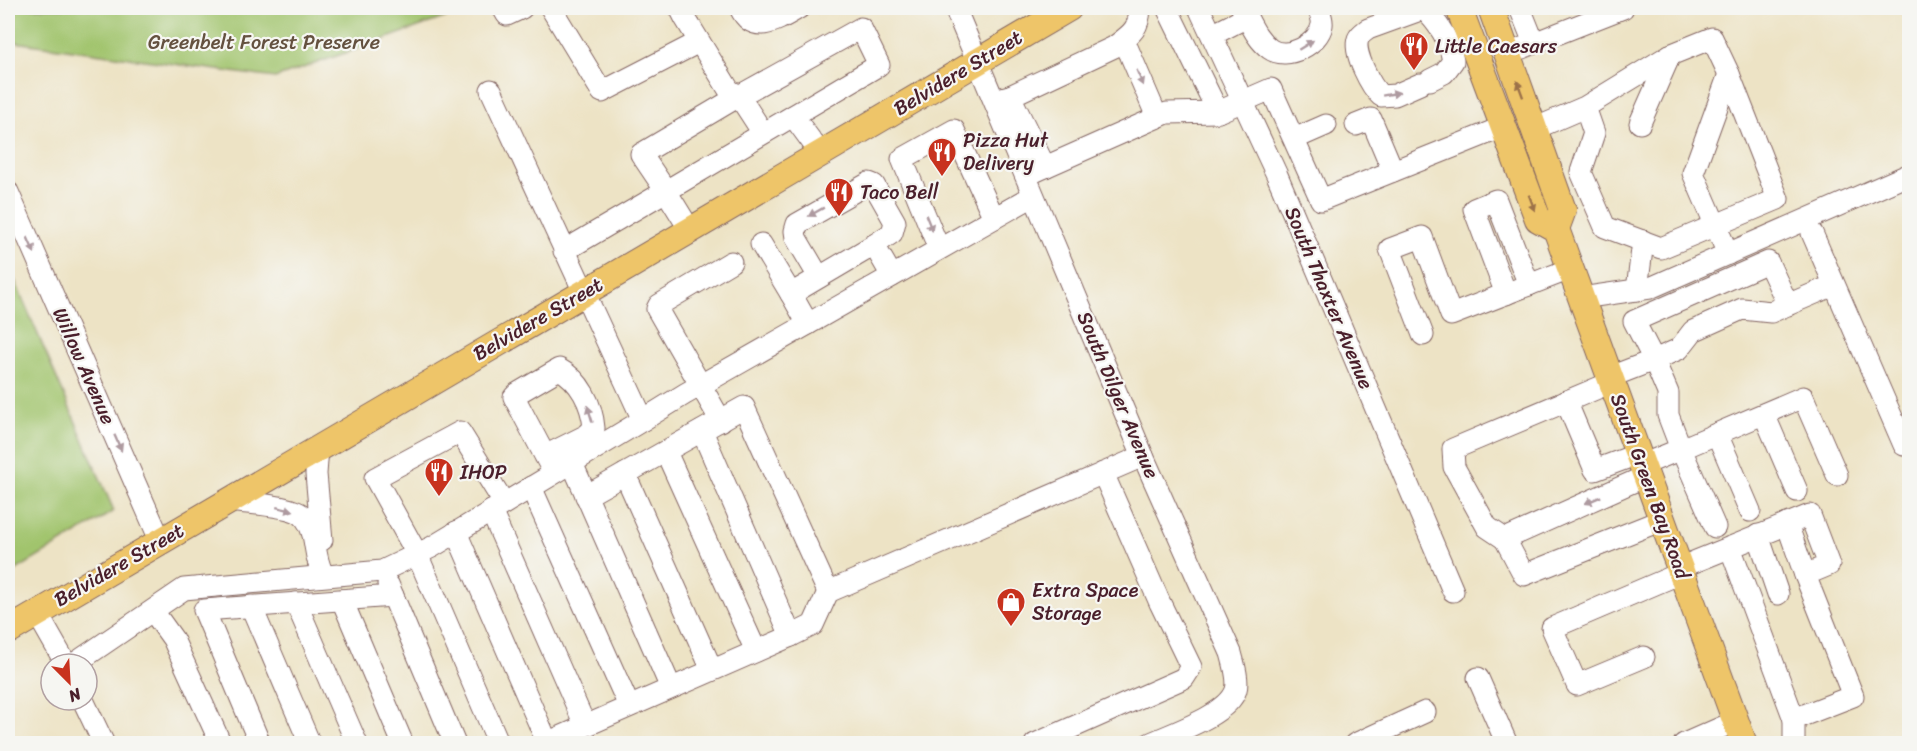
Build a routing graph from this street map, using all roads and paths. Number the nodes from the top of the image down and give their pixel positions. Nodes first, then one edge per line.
1 (503, 8) edge
2 (522, 8) edge
3 (551, 8) edge
4 (680, 8) edge
5 (740, 8) edge
6 (799, 8) edge
7 (955, 8) edge
8 (1069, 8) edge
9 (1161, 8) edge
10 (1167, 8) edge
11 (1199, 8) edge
12 (1317, 8) edge
13 (1425, 8) edge
14 (1459, 8) edge
15 (1520, 8) edge
16 (1623, 8) edge
17 (1494, 9) edge
18 (1140, 12) edge
19 (1244, 12) edge
20 (1590, 14) edge
21 (1212, 35) junction
22 (1124, 40) junction
23 (699, 42) junction
24 (1534, 43) junction
25 (1508, 54) junction
26 (1670, 55) junction
27 (1464, 56) junction
28 (978, 62) junction
29 (1729, 74) junction
30 (491, 90) dead end
31 (739, 96) junction
32 (1002, 98) junction
33 (1242, 101) junction
34 (1585, 107) junction
35 (1218, 112) junction
36 (793, 116) junction
37 (1157, 117) junction
38 (1640, 123) dead end
39 (1326, 125) dead end
40 (1356, 125) dead end
41 (1503, 127) junction
42 (1534, 129) junction
43 (763, 133) junction
44 (1294, 139) junction
45 (821, 153) junction
46 (1045, 167) junction
47 (1393, 171) junction
48 (1910, 174) edge
49 (1025, 176) junction
50 (666, 191) junction
51 (8, 192) edge
52 (1033, 196) junction
53 (994, 218) junction
54 (1715, 224) junction
55 (1556, 229) junction
56 (690, 230) junction
57 (1812, 233) dead end
58 (1642, 241) junction
59 (761, 244) dead end
60 (874, 245) junction
61 (939, 249) junction
62 (564, 251) junction
63 (1728, 254) junction
64 (731, 262) dead end
65 (1570, 269) junction
66 (892, 276) junction
67 (819, 277) junction
68 (1529, 285) junction
69 (1834, 285) junction
70 (1637, 290) junction
71 (583, 292) junction
72 (791, 294) junction
73 (1506, 294) junction
74 (1581, 298) junction
75 (1788, 305) junction
76 (808, 324) junction
77 (1423, 335) dead end
78 (1654, 360) junction
79 (1611, 380) junction
80 (701, 385) junction
81 (1566, 402) junction
82 (1764, 414) junction
83 (643, 420) junction
84 (721, 421) junction
85 (702, 431) junction
86 (1717, 434) junction
87 (1904, 445) dead end
88 (318, 448) junction
89 (1681, 449) junction
90 (666, 452) junction
91 (1143, 456) junction
92 (557, 464) junction
93 (1642, 465) junction
94 (1103, 472) junction
95 (625, 474) junction
96 (1837, 475) dead end
97 (531, 487) junction
98 (1797, 491) dead end
99 (586, 496) junction
100 (227, 501) junction
101 (497, 507) junction
102 (1750, 511) dead end
103 (1662, 520) junction
104 (1715, 527) dead end
105 (456, 532) junction
106 (1758, 535) junction
107 (1505, 539) junction
108 (160, 540) junction
109 (1730, 547) junction
110 (417, 554) junction
111 (382, 571) junction
112 (1680, 571) junction
113 (322, 574) junction
114 (222, 586) junction
115 (1453, 591) dead end
116 (828, 592) junction
117 (1778, 594) dead end
118 (393, 596) junction
119 (342, 600) junction
120 (296, 603) junction
121 (251, 606) junction
122 (225, 608) junction
123 (153, 611) junction
124 (37, 613) junction
125 (8, 631) edge
126 (791, 636) junction
127 (756, 651) junction
128 (59, 652) edge
129 (92, 652) edge
130 (1644, 657) dead end
131 (712, 670) junction
132 (1478, 678) dead end
133 (671, 688) junction
134 (629, 706) junction
135 (89, 712) edge
136 (1425, 712) dead end
137 (1794, 719) junction
138 (585, 725) junction
139 (1740, 732) edge
140 (546, 743) edge
141 (1154, 743) edge
142 (104, 744) edge
143 (221, 744) edge
144 (260, 744) edge
145 (310, 744) edge
146 (357, 744) edge
147 (403, 744) edge
148 (455, 744) edge
149 (499, 744) edge
150 (1035, 744) edge
151 (1355, 744) edge
152 (1507, 744) edge
153 (1684, 744) edge
154 (1794, 744) edge

1 - 2 street
3 - 23 street
4 - 23 street
5 - 6 street
7 - 28 street, South Dilger Avenue
8 - 28 main road, Belvidere Street
9 - 18 street
10 - 35 street
11 - 21 street, South Thaxter Avenue
19 -> 12 street
13 - 27 street
13 -> 27 street
14 - 27 main road, South Green Bay Road
15 - 24 street
16 - 20 street
17 - 25 main road, South Green Bay Road
18 - 22 street
19 - 21 street
20 - 24 street
21 - 33 street, South Thaxter Avenue
22 - 32 street
22 -> 37 street
23 - 31 street
24 - 25 street
42 -> 25 main road, South Green Bay Road
26 - 29 street
26 - 34 street
26 - 38 street
27 - 41 main road, South Green Bay Road
28 - 32 street, South Dilger Avenue
28 - 45 main road, Belvidere Street
29 - 54 street
29 - 54 street
30 - 62 street
31 - 36 street
31 - 43 street
31 - 50 street
32 - 46 street
32 - 49 street, South Dilger Avenue
33 - 35 street
33 - 44 street
33 - 115 street, South Thaxter Avenue
34 - 42 street
34 - 58 street
35 - 37 street
36 - 43 street
36 - 45 street
37 - 46 street
39 - 44 street
40 - 47 street
41 - 47 street
41 -> 55 main road, South Green Bay Road
42 - 55 main road, South Green Bay Road
43 - 50 street
44 - 47 street
45 - 56 main road, Belvidere Street
46 - 49 street
48 - 63 street
49 - 52 street, South Dilger Avenue
50 - 56 street
50 - 62 street
51 -> 108 street, Willow Avenue
52 - 53 street
52 - 91 street, South Dilger Avenue
53 - 61 street
53 -> 61 street
54 - 58 street
54 - 63 street
55 - 65 main road, South Green Bay Road
56 - 71 main road, Belvidere Street
57 - 69 street
58 - 70 street
59 - 72 street
60 - 66 street
60 - 67 street
60 -> 67 street
61 - 66 street
62 - 71 street
63 - 70 street
64 - 80 street
65 - 68 street
65 - 74 main road, South Green Bay Road
66 - 76 street
67 - 72 street
68 - 73 street
68 - 73 street
69 - 75 street
69 - 87 street
70 - 74 street
71 - 83 street
71 - 88 main road, Belvidere Street
72 - 76 street
73 - 77 street
74 - 79 main road, South Green Bay Road
75 - 78 street
75 - 78 street
76 - 80 street
78 - 79 street
78 - 89 street
79 - 81 street
79 - 93 main road, South Green Bay Road
80 - 83 street
80 - 84 street
81 - 93 street
81 - 107 street
82 - 86 street
82 - 96 street
82 - 98 street
83 - 92 street
84 - 85 street
84 - 116 street
85 - 90 street
85 - 126 street
86 - 89 street
86 - 102 street
88 - 100 main road, Belvidere Street
88 - 113 street
89 - 93 street
89 - 104 street
90 - 95 street
90 - 127 street
91 - 94 street
91 - 141 street, South Dilger Avenue
92 -> 92 street
92 - 97 street
92 - 99 street
93 - 103 main road, South Green Bay Road
93 -> 107 street
94 - 116 street
94 - 150 street
95 - 99 street
95 - 131 street
97 - 101 street
97 - 134 street
99 - 133 street
100 - 108 main road, Belvidere Street
100 -> 113 street
101 - 105 street
101 - 110 street
101 - 138 street
103 - 107 street
103 - 112 main road, South Green Bay Road
105 - 110 street
105 - 140 street
106 - 109 street
106 - 117 street
106 - 137 street
108 - 124 main road, Belvidere Street
109 - 112 street
109 - 137 street
110 - 111 street
110 - 149 street
111 - 113 street
111 - 118 street
112 - 130 street
112 - 139 main road, South Green Bay Road
113 - 114 street
114 - 122 street
114 - 123 street
116 - 126 street
118 - 119 street
118 - 148 street
119 - 120 street
119 - 147 street
120 - 121 street
120 - 146 street
121 - 122 street
121 - 145 street
122 - 144 street
123 - 129 street
123 - 143 street
124 - 125 main road, Belvidere Street
124 - 128 street
126 - 127 street
127 - 131 street
131 - 133 street
132 - 152 street
133 - 134 street
134 - 138 street
135 - 142 street
136 - 151 street
137 - 154 street
138 - 140 street
139 - 153 street

